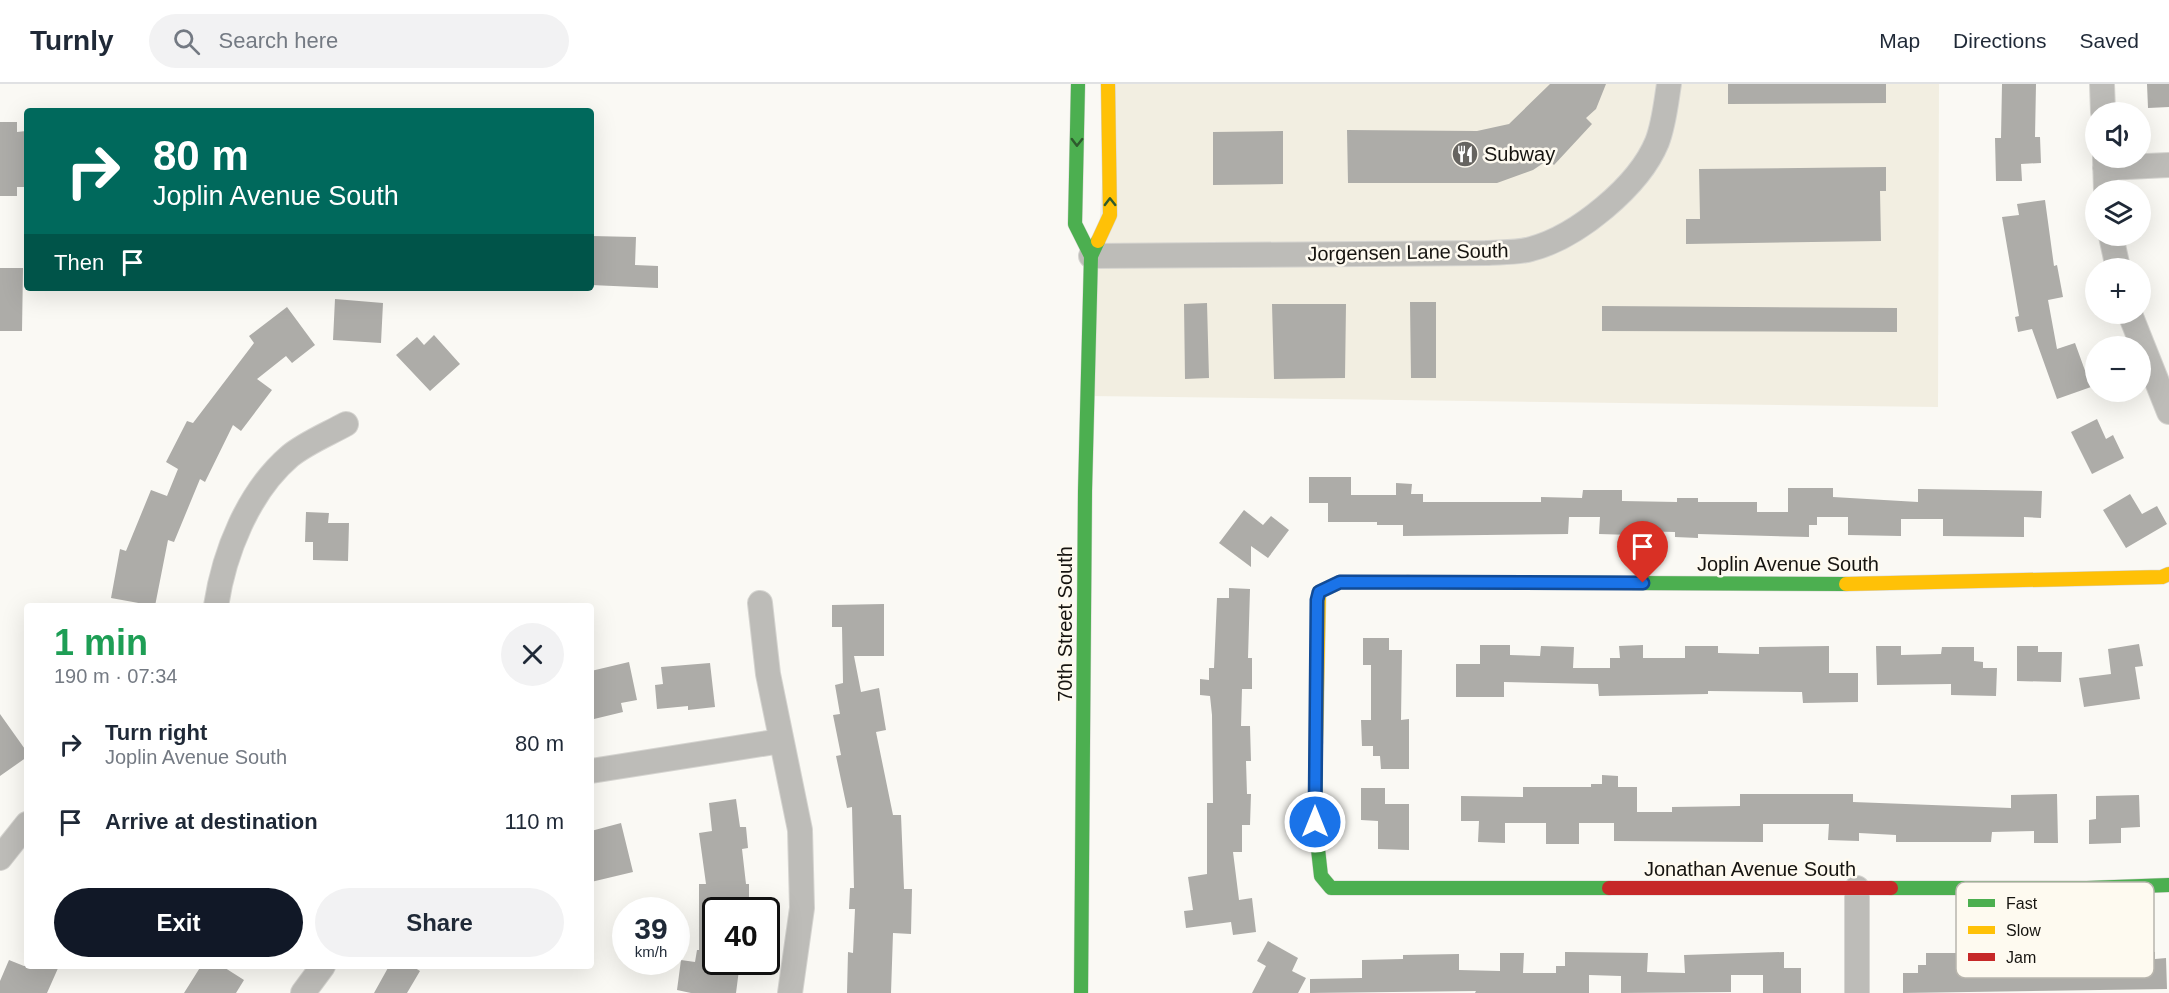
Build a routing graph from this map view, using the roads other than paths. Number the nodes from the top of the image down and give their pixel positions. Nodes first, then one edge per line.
1 (1078, 84) edge
2 (1108, 84) edge
3 (1669, 84) edge
4 (2102, 84) edge
5 (2103, 102) edge
6 (2169, 165) edge
7 (2105, 172) edge
8 (1091, 256) junction
9 (2134, 324) edge
10 (2169, 412) edge
11 (346, 424) dead end
12 (2169, 574) edge
13 (217, 603) edge
14 (760, 603) dead end
15 (782, 741) junction
16 (594, 771) edge
17 (24, 828) edge
18 (0, 858) edge
19 (2169, 885) edge
20 (2154, 886) edge
21 (1331, 888) joint
22 (1857, 888) junction
23 (1956, 888) edge
24 (321, 969) edge
25 (303, 993) edge
26 (790, 993) edge
27 (1081, 993) edge
28 (1857, 993) edge

1 -> 8 street, 70th Street South
8 -> 2 street, 70th Street South
3 - 8 street, Jorgensen Lane South
4 - 5 street
6 - 7 street
8 - 27 street, 70th Street South
9 - 10 street
11 - 13 street
12 - 21 street, Joplin Avenue South
14 - 15 street
15 - 16 street
15 - 26 street
17 - 18 street
19 - 20 street, Jonathan Avenue South
21 - 22 street, Jonathan Avenue South
22 - 23 street, Jonathan Avenue South
22 - 28 street
24 - 25 street

